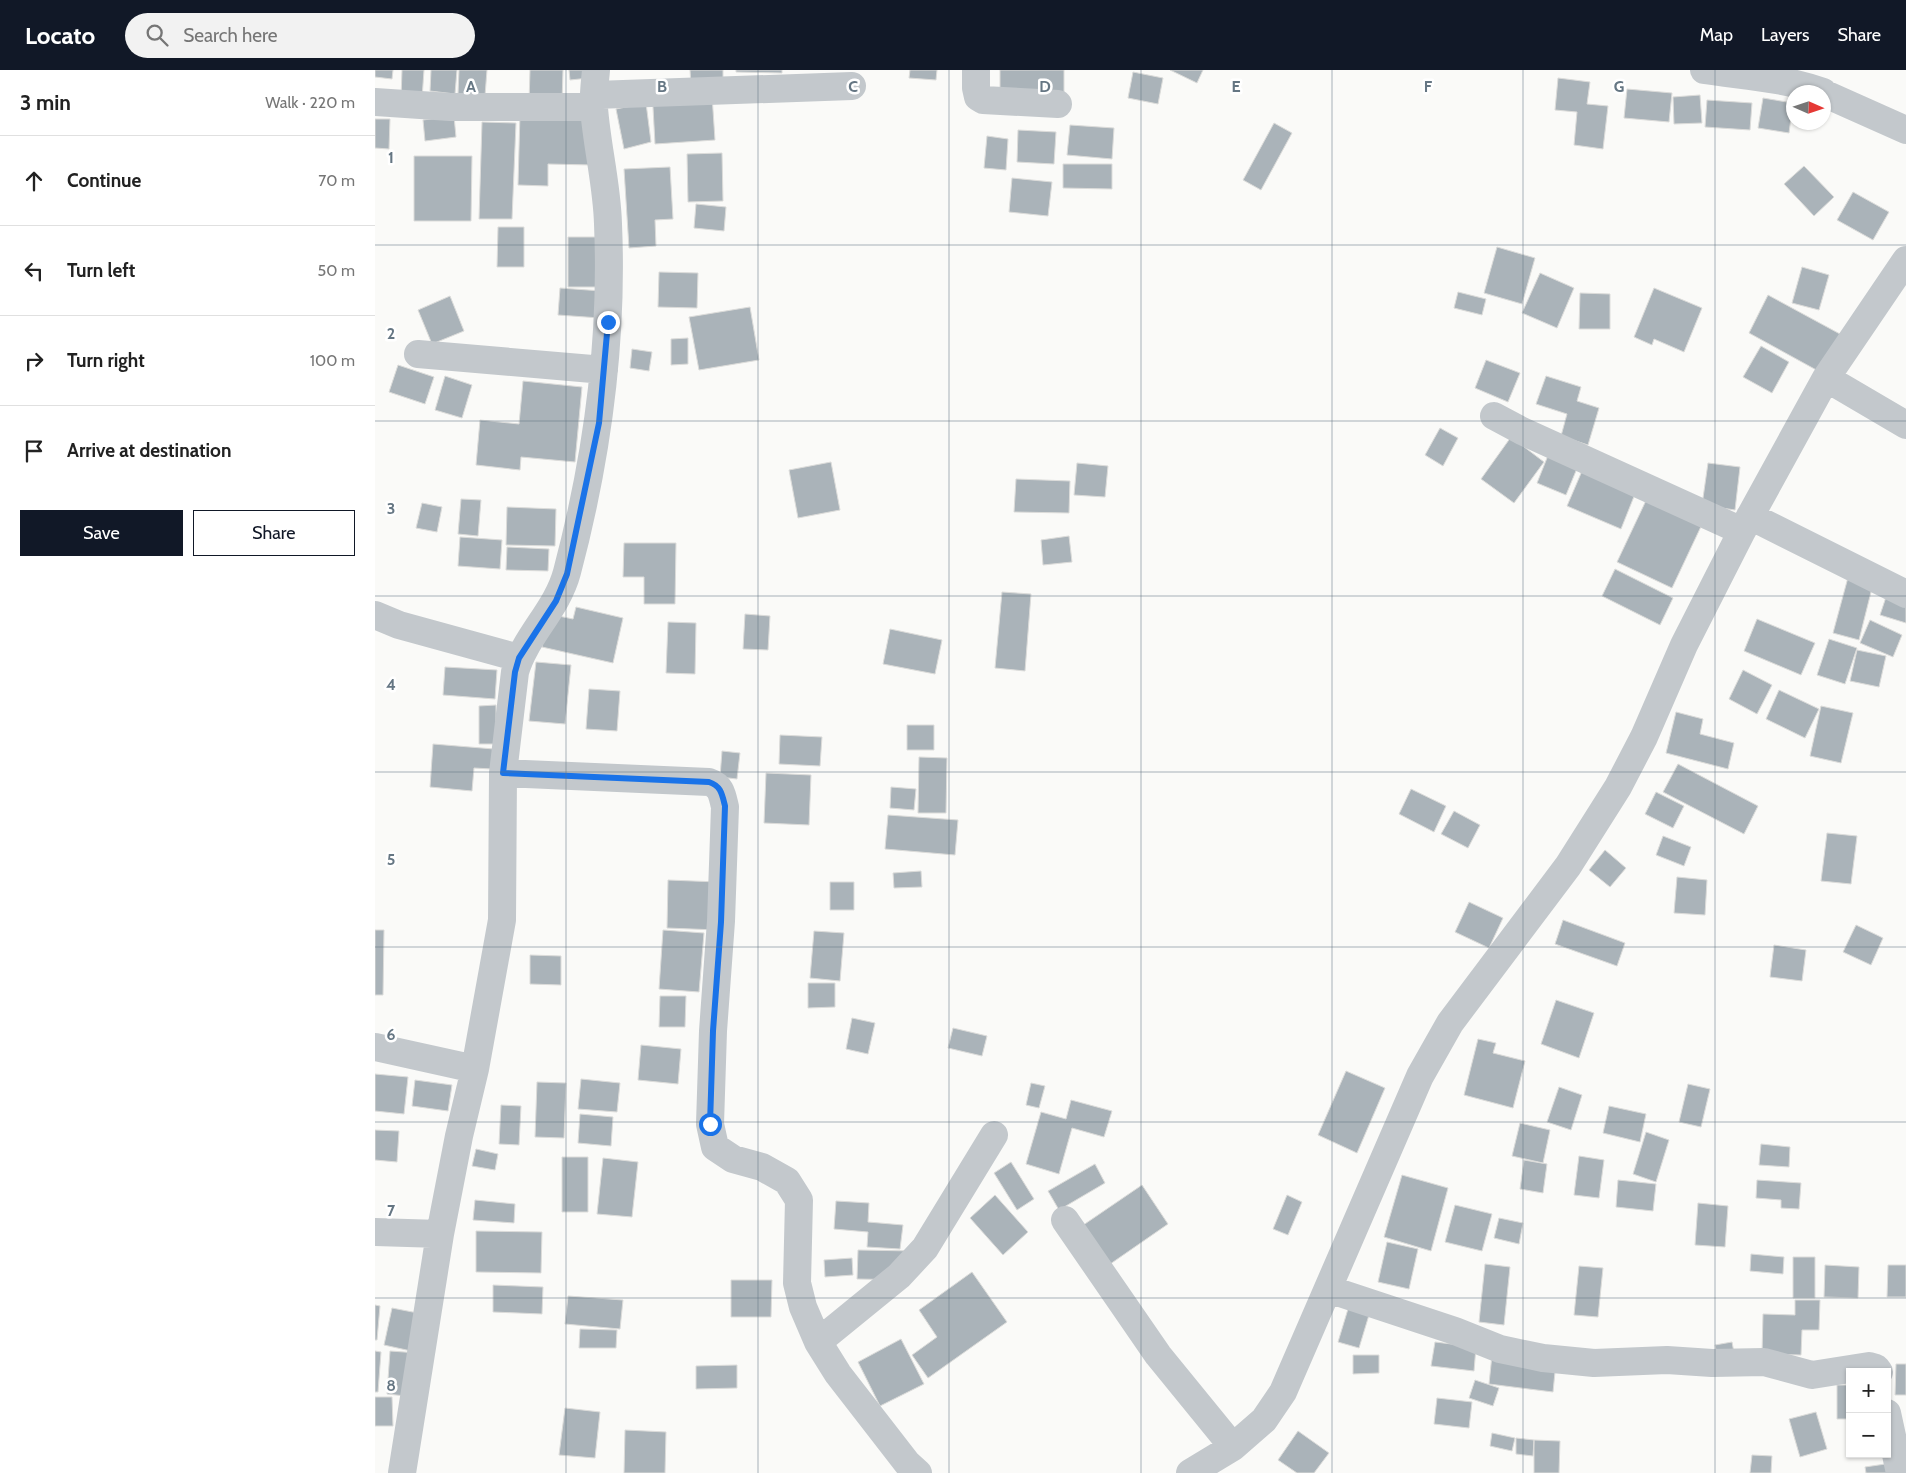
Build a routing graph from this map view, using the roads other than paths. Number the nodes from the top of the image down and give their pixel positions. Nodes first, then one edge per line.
1 (976, 70) edge
2 (1703, 70) edge
3 (1799, 85) edge
4 (852, 86) dead end
5 (595, 91) edge
6 (1831, 97) edge
7 (375, 102) edge
8 (1058, 104) dead end
9 (1906, 130) edge
10 (1906, 260) edge
11 (417, 354) dead end
12 (604, 370) junction
13 (1827, 378) junction
14 (1494, 416) dead end
15 (1906, 425) edge
16 (1746, 523) junction
17 (1906, 594) edge
18 (375, 615) edge
19 (519, 658) junction
20 (503, 773) junction
21 (375, 1047) edge
22 (475, 1069) junction
23 (994, 1135) dead end
24 (1065, 1220) dead end
25 (375, 1232) edge
26 (440, 1234) junction
27 (1328, 1289) junction
28 (818, 1342) junction
29 (1856, 1368) edge
30 (1876, 1368) edge
31 (1846, 1370) edge
32 (1891, 1431) edge
33 (1233, 1447) junction
34 (402, 1473) edge
35 (918, 1473) edge
36 (1189, 1473) edge
37 (1900, 1473) edge

1 - 8 street
2 - 3 street
4 - 5 street
5 - 7 street
5 - 12 street
6 - 9 street
10 - 13 street
11 - 12 street
12 - 19 street
13 - 15 street
13 - 16 street
14 - 16 street
16 - 17 street
16 - 27 street
18 - 19 street
19 - 20 street
20 - 22 street
20 - 28 street
21 - 22 street
22 - 26 street
23 - 28 street
24 - 33 street
25 - 26 street
26 - 34 street
27 - 31 street
27 - 33 street
28 - 35 street
29 - 30 street
32 - 37 street
33 - 36 street

